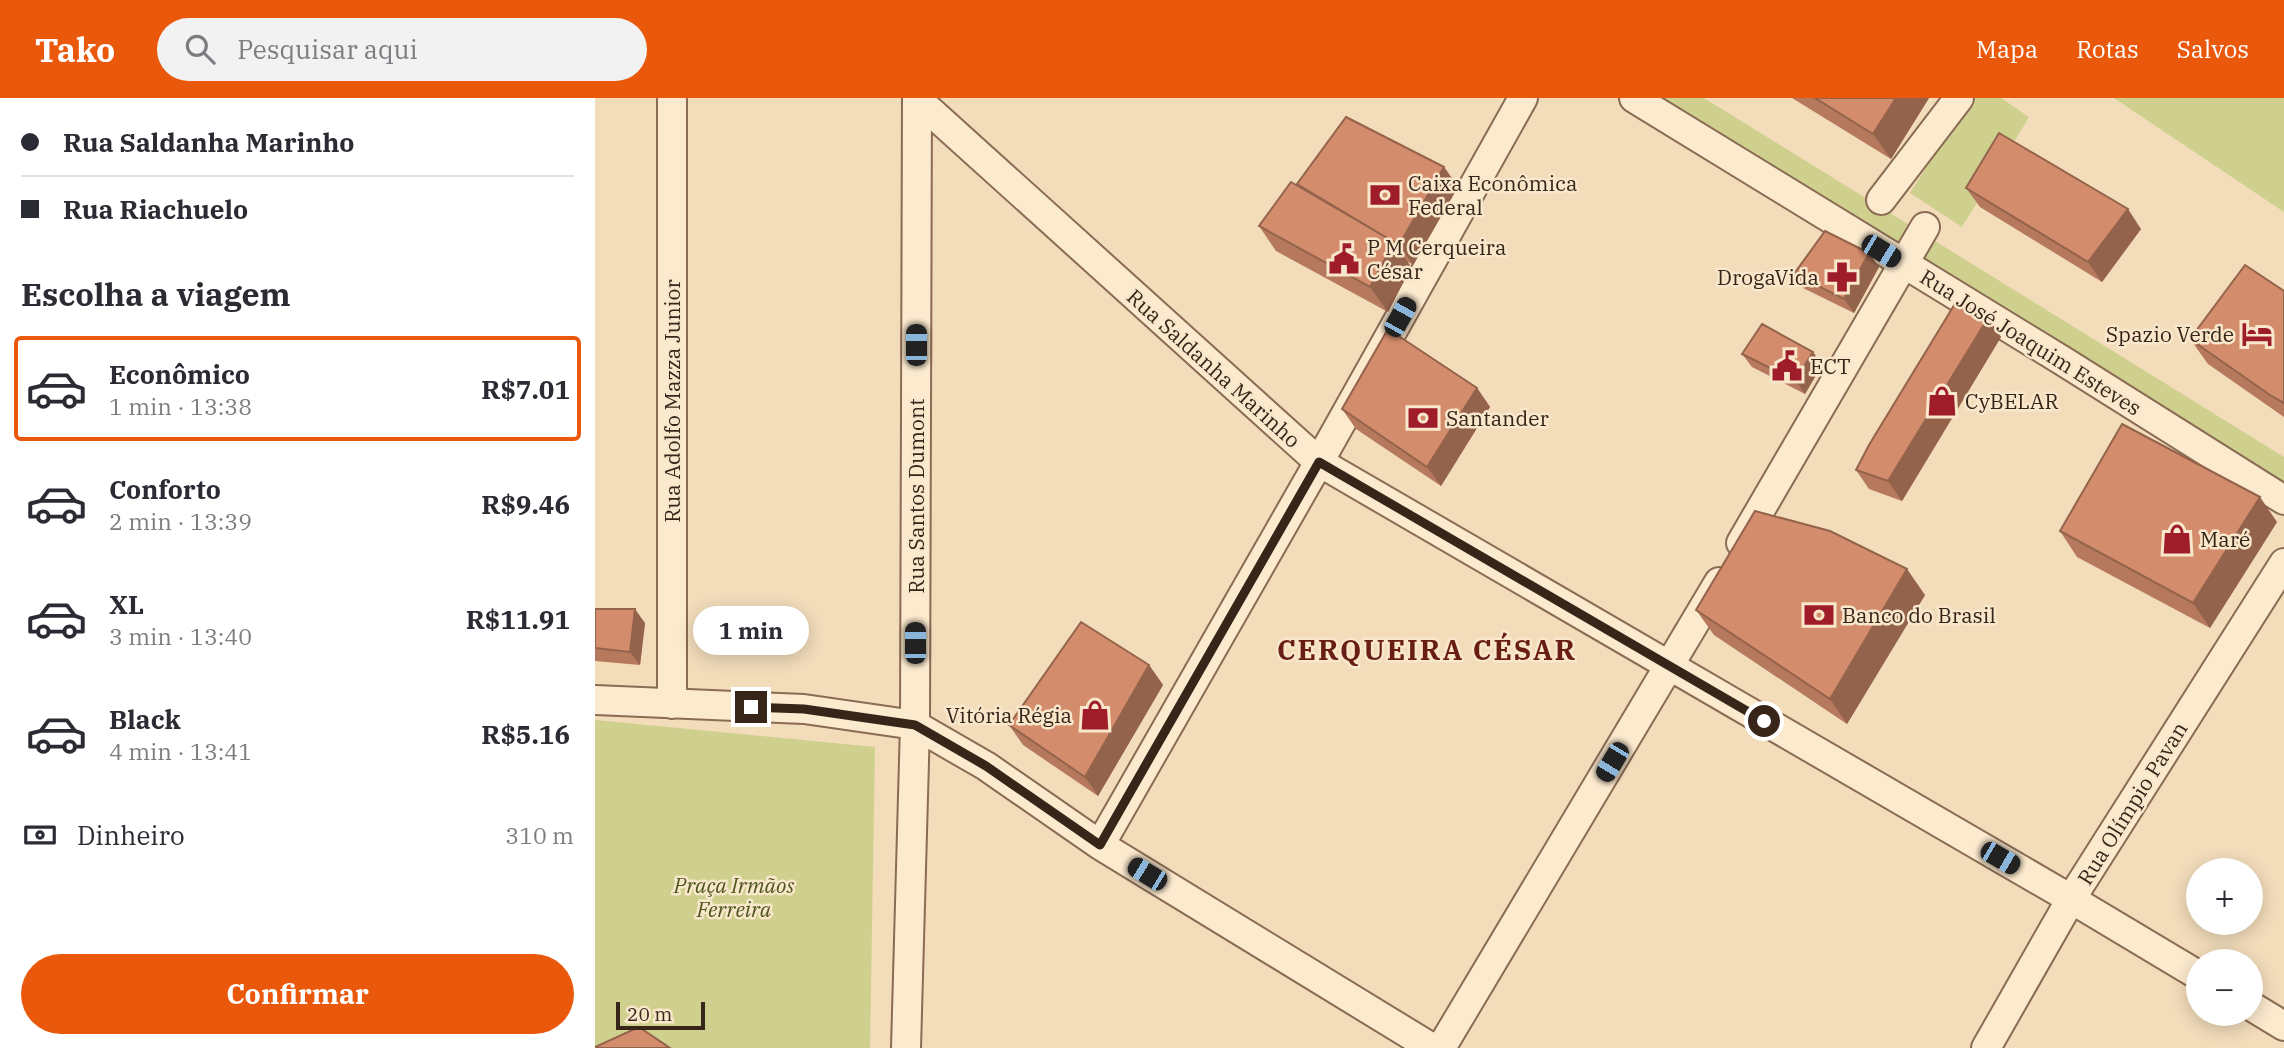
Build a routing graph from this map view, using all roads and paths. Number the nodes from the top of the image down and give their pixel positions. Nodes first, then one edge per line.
1 (672, 98) edge
2 (1523, 98) edge
3 (1634, 98) edge
4 (1959, 98) edge
5 (917, 99) edge
6 (1881, 200) dead end
7 (1925, 227) dead end
8 (1904, 264) junction
9 (1319, 462) junction
10 (2284, 500) edge
11 (2284, 563) edge
12 (1670, 666) junction
13 (595, 700) edge
14 (672, 704) junction
15 (915, 725) junction
16 (1100, 845) junction
17 (2071, 899) junction
18 (2186, 968) edge
19 (2263, 1013) edge
20 (2284, 1026) edge
21 (906, 1048) edge
22 (1432, 1048) edge
23 (1441, 1048) edge
24 (1986, 1048) edge

1 - 14 street, Rua Adolfo Mazza Junior
2 - 9 street
3 - 8 street, Rua José Joaquim Esteves
4 - 6 street
5 - 9 street, Rua Saldanha Marinho
5 - 15 street, Rua Santos Dumont
7 - 8 street
8 - 10 street, Rua José Joaquim Esteves
8 - 12 street
9 - 12 street, Rua Saldanha Marinho
9 - 16 street
11 - 17 street, Rua Olímpio Pavan
12 - 17 street, Rua Saldanha Marinho
12 - 23 street
13 - 14 street
14 - 15 street
15 - 16 street
15 - 21 street
16 - 22 street
17 - 18 street, Rua Saldanha Marinho
17 - 24 street, Rua Olímpio Pavan
19 - 20 street

